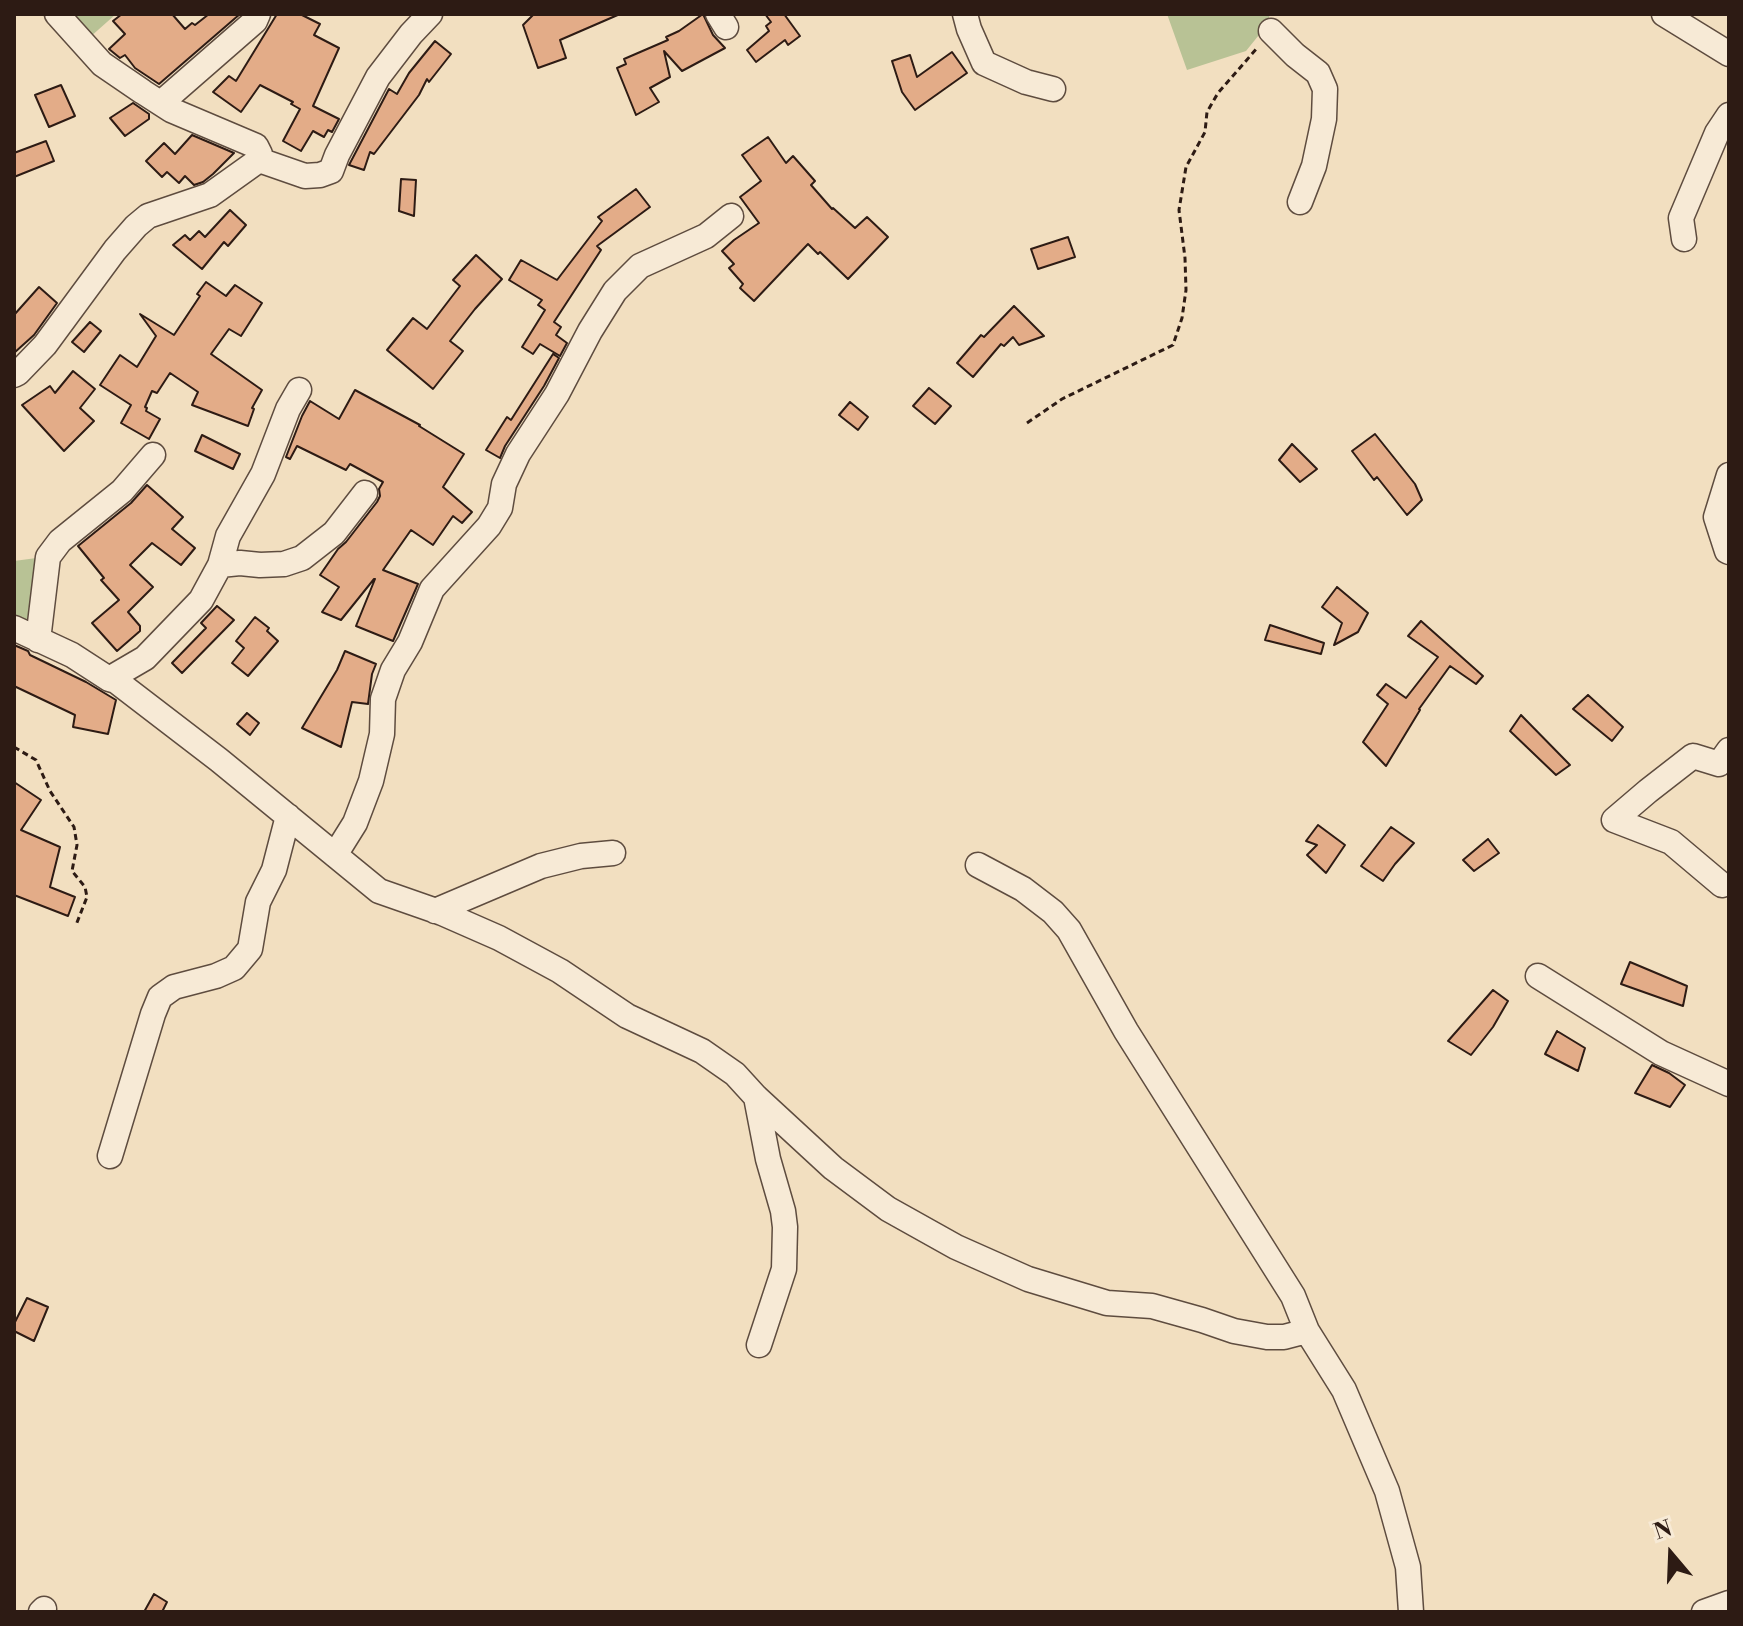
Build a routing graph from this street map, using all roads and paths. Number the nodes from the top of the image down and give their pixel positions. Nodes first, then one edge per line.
1 (57, 14) edge
2 (258, 14) edge
3 (430, 14) edge
4 (965, 14) edge
5 (1664, 14) edge
6 (1271, 31) joint
7 (1729, 54) edge
8 (1053, 89) dead end
9 (161, 103) junction
10 (1729, 115) edge
11 (259, 160) junction
12 (1300, 202) dead end
13 (731, 216) dead end
14 (1684, 239) dead end
15 (14, 375) edge
16 (299, 390) dead end
17 (1027, 423) dead end
18 (153, 455) dead end
19 (1729, 475) edge
20 (365, 493) dead end
21 (1729, 552) edge
22 (220, 565) junction
23 (14, 628) edge
24 (38, 640) junction
25 (109, 679) junction
26 (14, 747) edge
27 (1729, 750) edge
28 (288, 816) junction
29 (613, 853) dead end
30 (335, 855) junction
31 (978, 865) dead end
32 (1722, 885) dead end
33 (435, 911) junction
34 (76, 925) dead end
35 (1538, 976) dead end
36 (1729, 1084) edge
37 (756, 1097) junction
38 (110, 1156) dead end
39 (1307, 1331) junction
40 (759, 1345) dead end
41 (1729, 1603) edge
42 (1411, 1612) edge
43 (1704, 1612) edge

1 - 9 street
2 - 9 street
3 - 11 street
4 - 8 street
5 - 7 street
6 - 12 street
6 - 17 path
9 - 11 street
10 - 14 street
11 - 15 street
13 - 30 street
16 - 22 street
18 - 24 street
19 - 21 street
20 - 22 street
22 - 25 street
23 - 24 street
24 - 25 street
25 - 28 street
26 - 34 path
27 - 32 street
28 - 30 street
28 - 38 street
29 - 33 street
30 - 33 street
31 - 39 street
33 - 37 street
35 - 36 street
37 - 39 street
37 - 40 street
39 - 42 street
41 - 43 street

